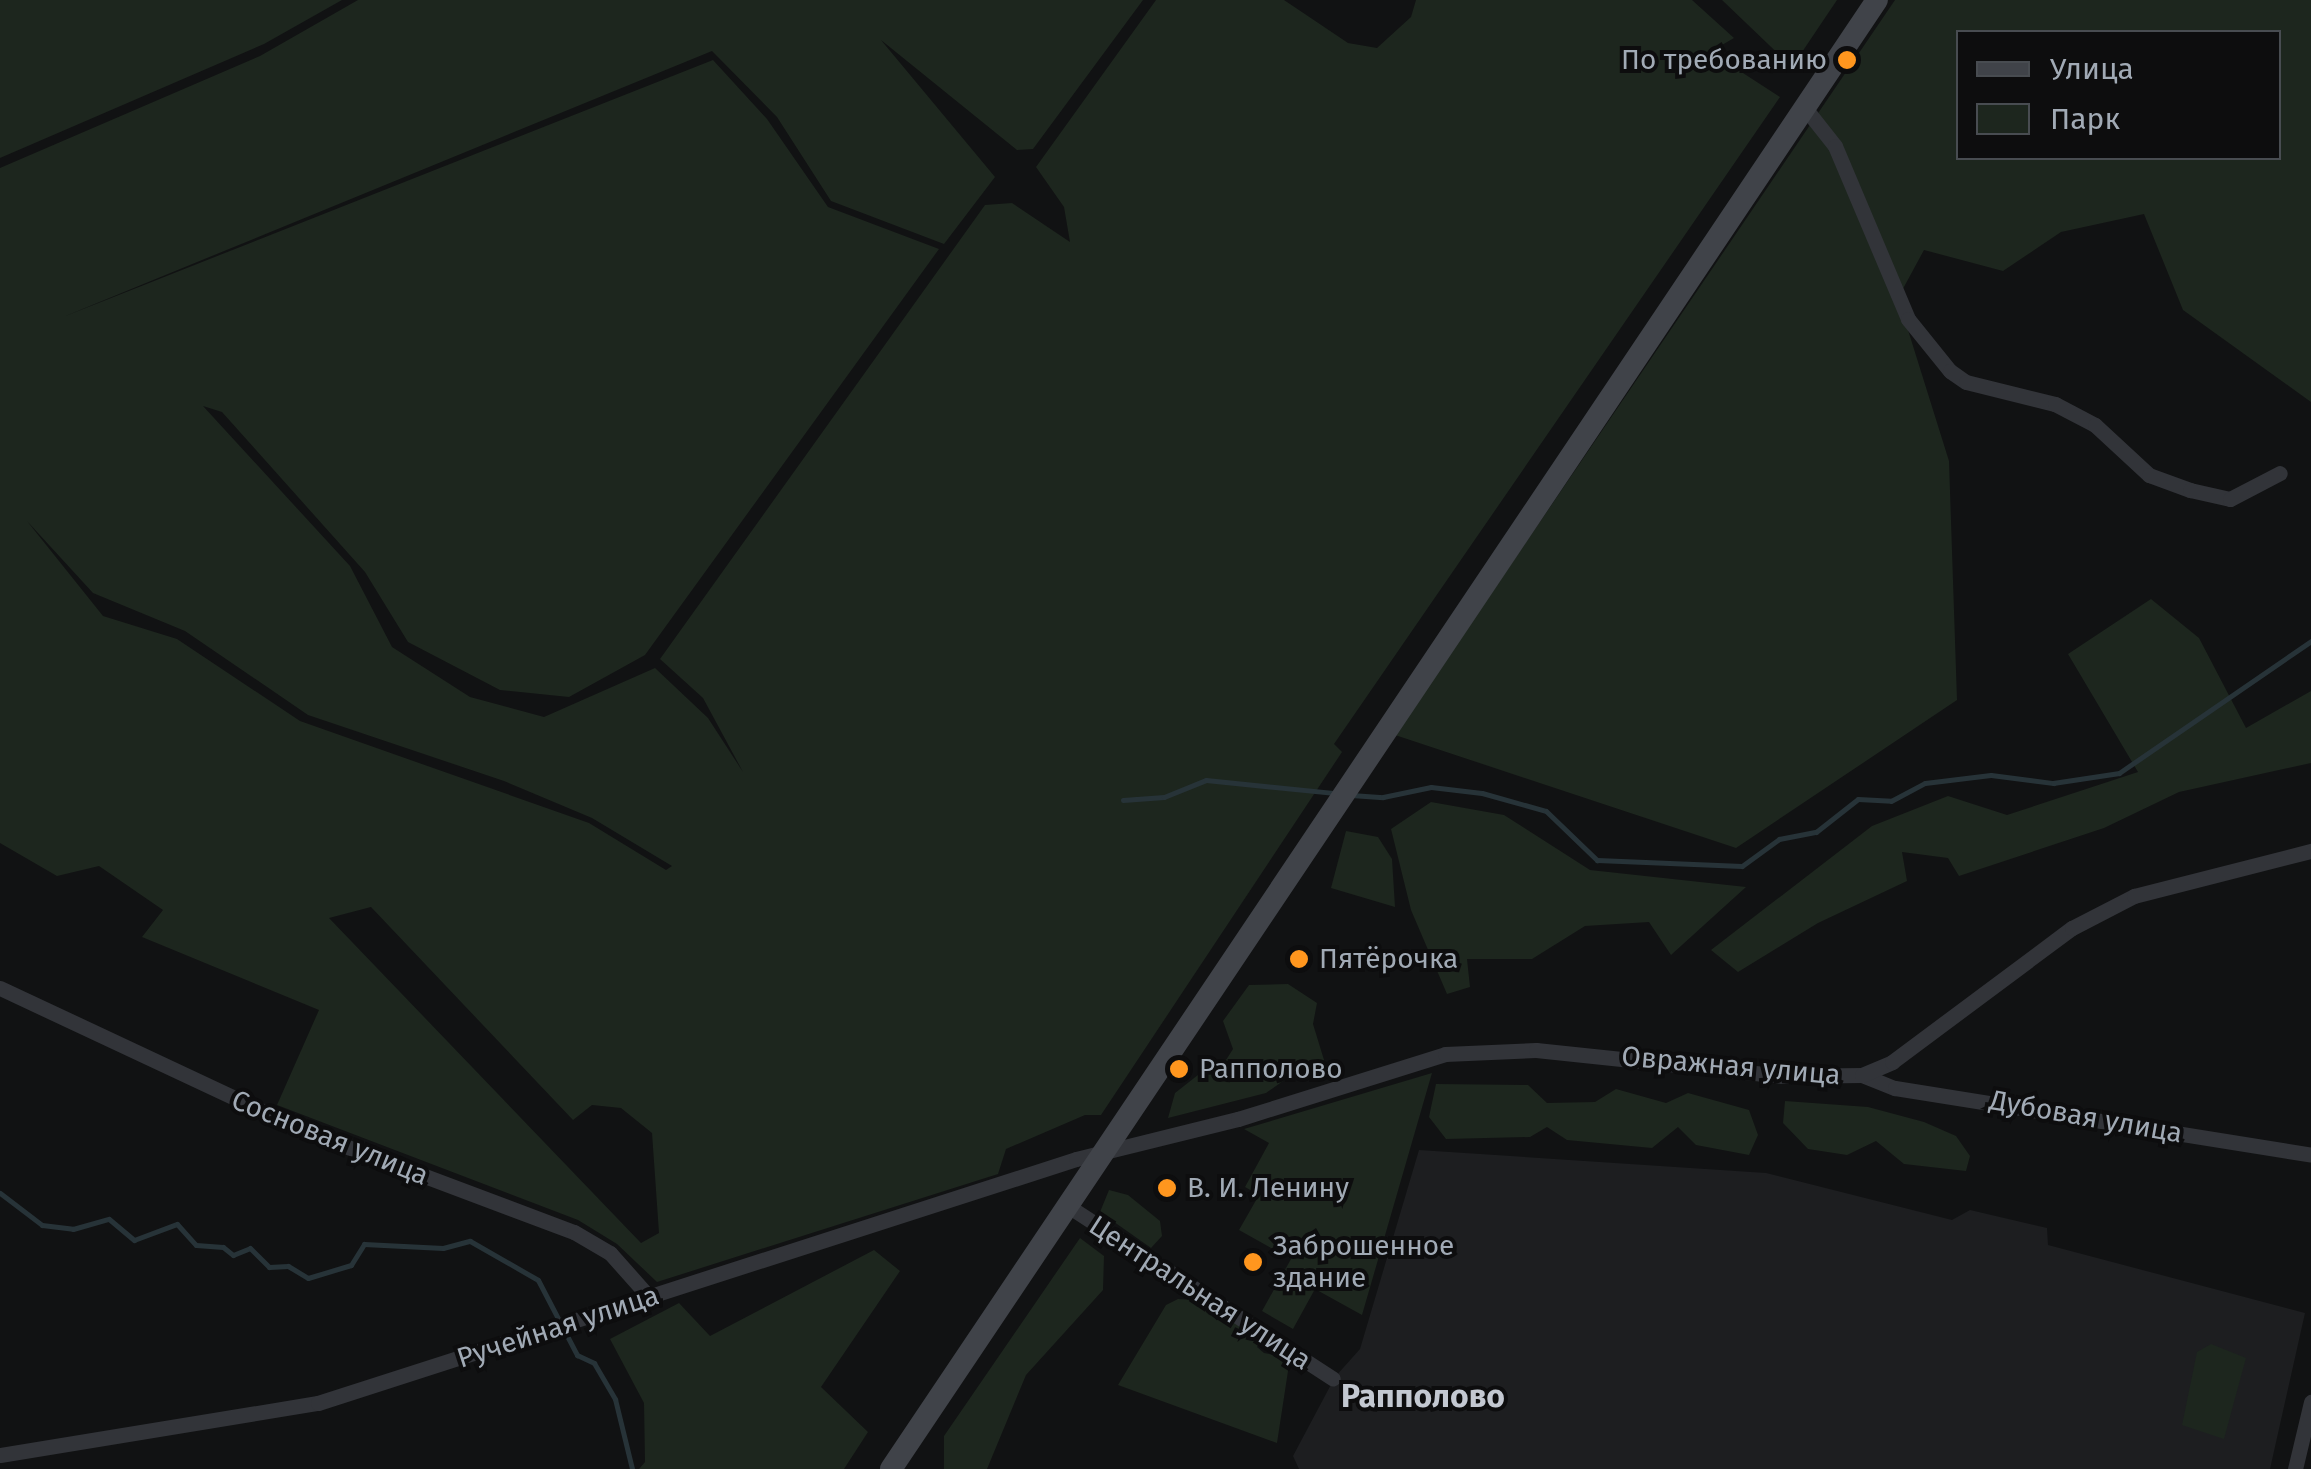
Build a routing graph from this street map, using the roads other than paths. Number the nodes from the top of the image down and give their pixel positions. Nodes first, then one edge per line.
1 (1877, 0) edge
2 (1805, 108) junction
3 (2280, 472) dead end
4 (2311, 852) edge
5 (0, 988) edge
6 (1862, 1076) junction
7 (1104, 1152) junction
8 (2311, 1155) edge
9 (1068, 1206) junction
10 (650, 1298) junction
11 (1333, 1379) dead end
12 (2311, 1402) edge
13 (0, 1455) edge
14 (891, 1469) edge
15 (2295, 1469) edge

1 - 2 main road
2 - 3 street
2 - 7 main road
4 - 6 street, Овражная улица
5 - 10 street, Сосновая улица
6 - 7 street, Овражная улица
6 - 8 street, Дубовая улица
7 - 9 main road
7 - 10 street, Ручейная улица
9 - 11 street, Центральная улица
9 - 14 main road
10 - 13 street, Ручейная улица
12 - 15 street

